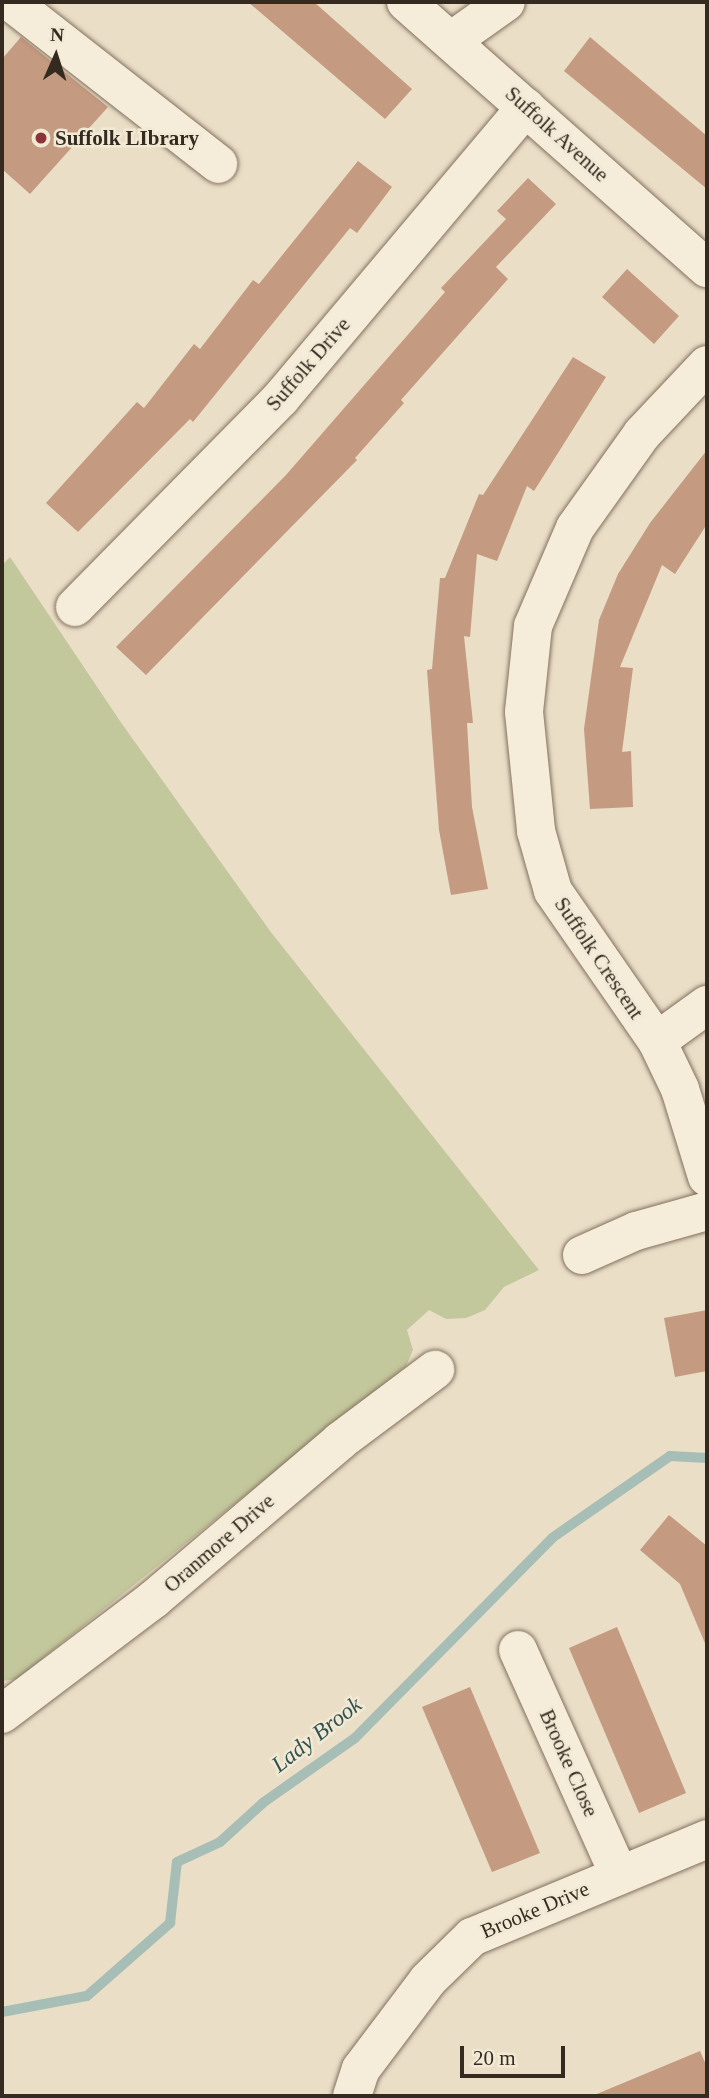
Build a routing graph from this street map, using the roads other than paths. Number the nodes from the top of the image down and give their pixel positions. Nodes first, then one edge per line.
1 (11, 2) edge
2 (406, 2) edge
3 (506, 2) edge
4 (451, 41) junction
5 (526, 107) junction
6 (218, 164) dead end
7 (707, 268) edge
8 (707, 365) edge
9 (75, 607) dead end
10 (707, 1005) edge
11 (657, 1041) junction
12 (707, 1177) edge
13 (707, 1211) edge
14 (582, 1255) dead end
15 (435, 1370) dead end
16 (518, 1650) dead end
17 (2, 1714) edge
18 (707, 1839) edge
19 (619, 1875) junction
20 (352, 2096) edge

1 - 6 street
2 - 4 street, Suffolk Avenue
3 - 4 street
4 - 5 street, Suffolk Avenue
5 - 7 street, Suffolk Avenue
5 - 9 street, Suffolk Drive
8 - 11 street, Suffolk Crescent
10 - 11 street
11 - 12 street, Suffolk Crescent
13 - 14 street
15 - 17 street, Oranmore Drive
16 - 19 street, Brooke Close
18 - 19 street, Brooke Drive
19 - 20 street, Brooke Drive

